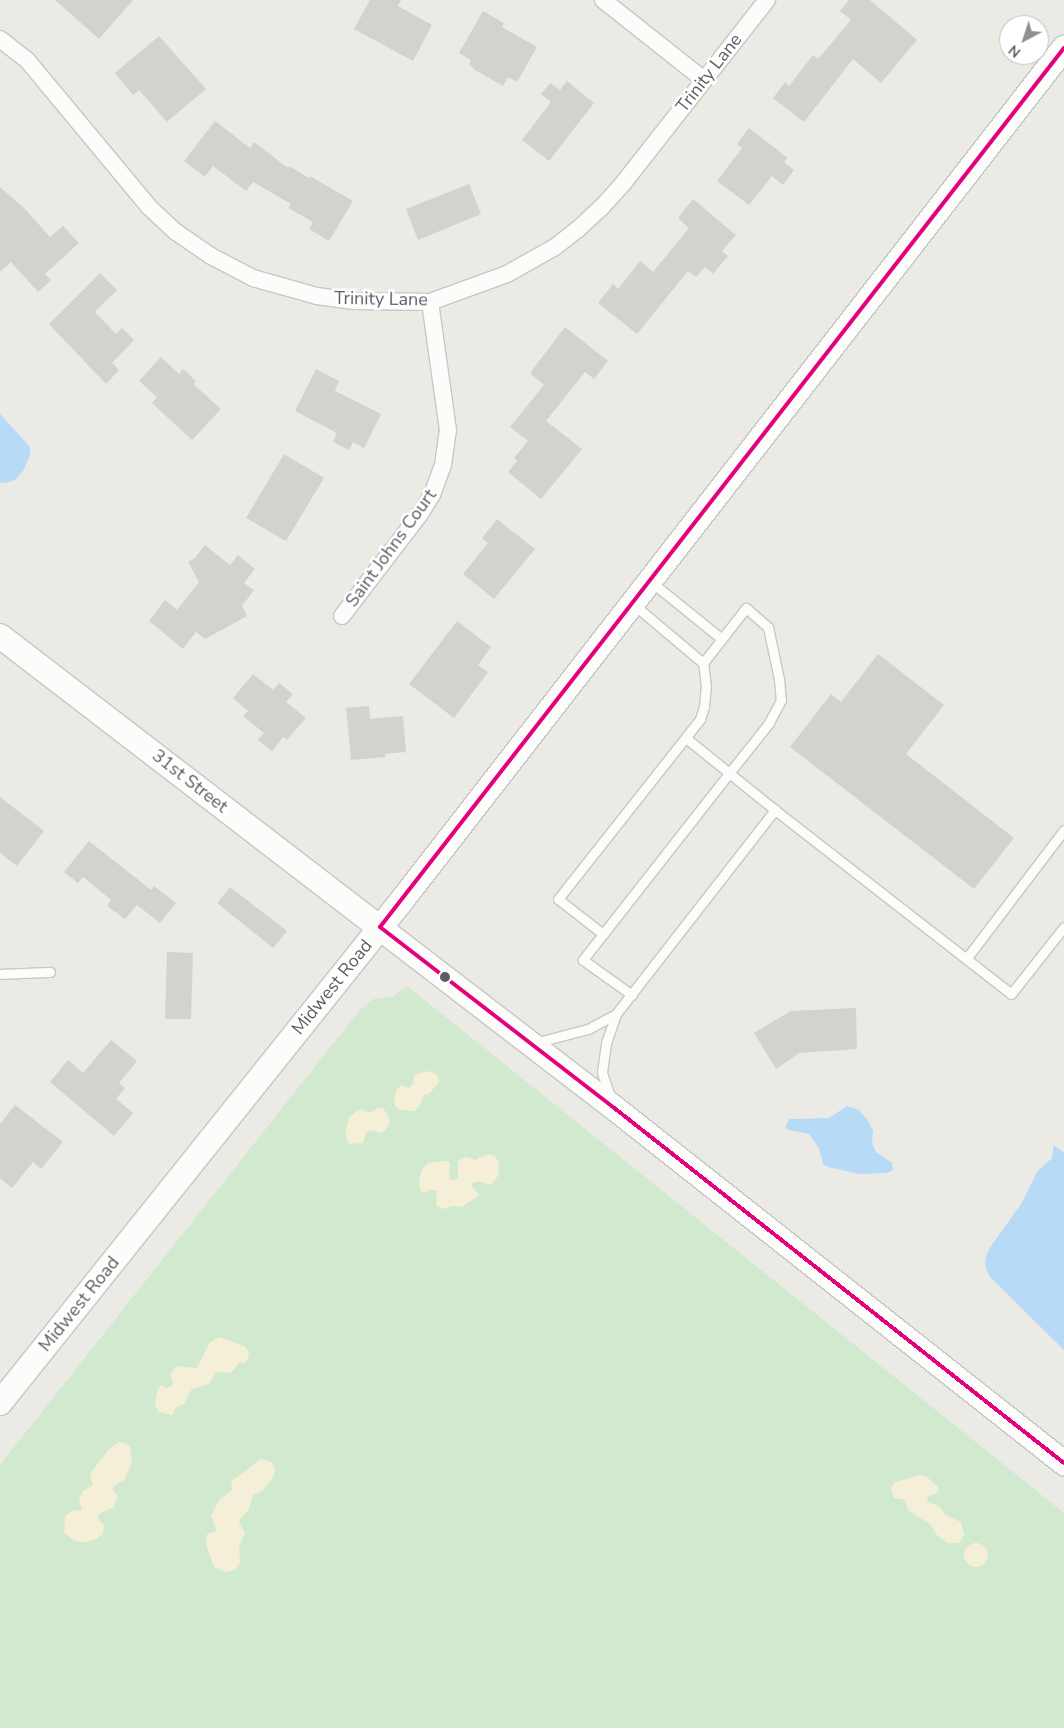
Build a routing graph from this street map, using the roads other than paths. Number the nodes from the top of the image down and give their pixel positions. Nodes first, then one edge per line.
1 (603, 0) edge
2 (767, 0) edge
3 (0, 39) edge
4 (1064, 48) edge
5 (704, 80) junction
6 (430, 302) junction
7 (650, 581) junction
8 (632, 604) junction
9 (342, 616) dead end
10 (0, 636) edge
11 (722, 639) junction
12 (703, 663) junction
13 (686, 738) junction
14 (730, 772) junction
15 (775, 810) junction
16 (1064, 830) edge
17 (380, 927) junction
18 (1064, 927) edge
19 (604, 934) junction
20 (966, 959) junction
21 (50, 972) dead end
22 (0, 974) edge
23 (632, 995) junction
24 (616, 1014) junction
25 (531, 1044) junction
26 (613, 1107) junction
27 (0, 1402) edge
28 (1064, 1463) edge

1 - 5 street
2 - 5 street, Trinity Lane
3 - 6 street, Trinity Lane
4 - 7 main road, Midwest Road
5 - 6 street, Trinity Lane
6 - 9 street, Saint Johns Court
7 - 8 main road, Midwest Road
7 - 11 lane
8 - 12 lane
8 - 17 main road, Midwest Road
10 - 17 main road, 31st Street
11 - 12 lane
11 - 14 lane
12 - 13 lane
13 - 14 lane
13 - 19 lane
14 - 15 lane
14 - 19 lane
15 - 20 lane
15 - 23 lane
16 - 20 lane
17 - 25 main road, 31st Street
17 - 27 main road, Midwest Road
18 - 20 lane
19 - 23 lane
21 - 22 lane
23 - 24 lane
24 - 25 lane
24 - 26 lane
25 - 26 main road, 31st Street
26 - 28 main road, 31st Street

